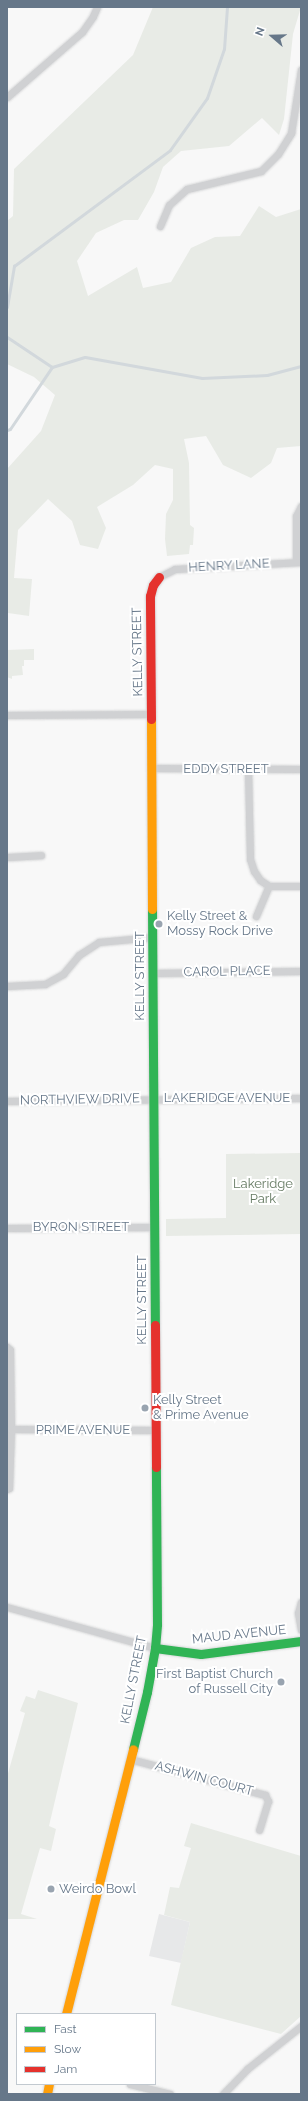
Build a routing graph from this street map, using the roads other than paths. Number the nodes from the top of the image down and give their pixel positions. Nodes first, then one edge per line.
1 (97, 7) edge
2 (301, 70) edge
3 (7, 97) edge
4 (160, 226) dead end
5 (301, 506) edge
6 (299, 562) edge
7 (158, 577) joint
8 (152, 714) junction
9 (7, 715) edge
10 (152, 768) junction
11 (301, 769) edge
12 (248, 770) junction
13 (41, 855) dead end
14 (7, 857) edge
15 (269, 886) junction
16 (301, 886) edge
17 (256, 916) dead end
18 (153, 937) junction
19 (301, 971) edge
20 (153, 972) junction
21 (7, 986) edge
22 (301, 1098) edge
23 (154, 1099) junction
24 (7, 1101) edge
25 (154, 1226) junction
26 (7, 1228) edge
27 (7, 1347) edge
28 (11, 1429) junction
29 (155, 1430) junction
30 (8, 1489) edge
31 (301, 1602) edge
32 (7, 1607) edge
33 (301, 1630) edge
34 (301, 1642) edge
35 (156, 1648) junction
36 (130, 1759) junction
37 (259, 1830) dead end
38 (66, 2013) edge
39 (301, 2026) edge
40 (134, 2085) edge
41 (170, 2094) edge
42 (223, 2094) edge

1 - 3 street
2 - 4 street
5 - 6 street
6 - 7 street, HENRY LANE
7 - 8 street, KELLY STREET
8 - 9 street
8 - 10 street, KELLY STREET
10 - 12 street, EDDY STREET
10 - 18 street, KELLY STREET
11 - 12 street, EDDY STREET
12 - 15 street
13 - 14 street
15 - 16 street
15 - 17 street
18 - 20 street, KELLY STREET
18 - 21 street
19 - 20 street, CAROL PLACE
20 - 23 street, KELLY STREET
22 - 23 street, LAKERIDGE AVENUE
23 - 24 street, NORTHVIEW DRIVE
23 - 25 street, KELLY STREET
25 - 26 street, BYRON STREET
25 - 29 street, KELLY STREET
27 - 28 street
28 - 29 street, PRIME AVENUE
28 - 30 street
29 - 35 street, KELLY STREET
31 - 33 street
32 - 35 street
34 - 35 street, MAUD AVENUE
35 - 36 street, KELLY STREET
36 - 37 street, ASHWIN COURT
36 - 38 street, KELLY STREET
39 - 42 street
40 - 41 street

